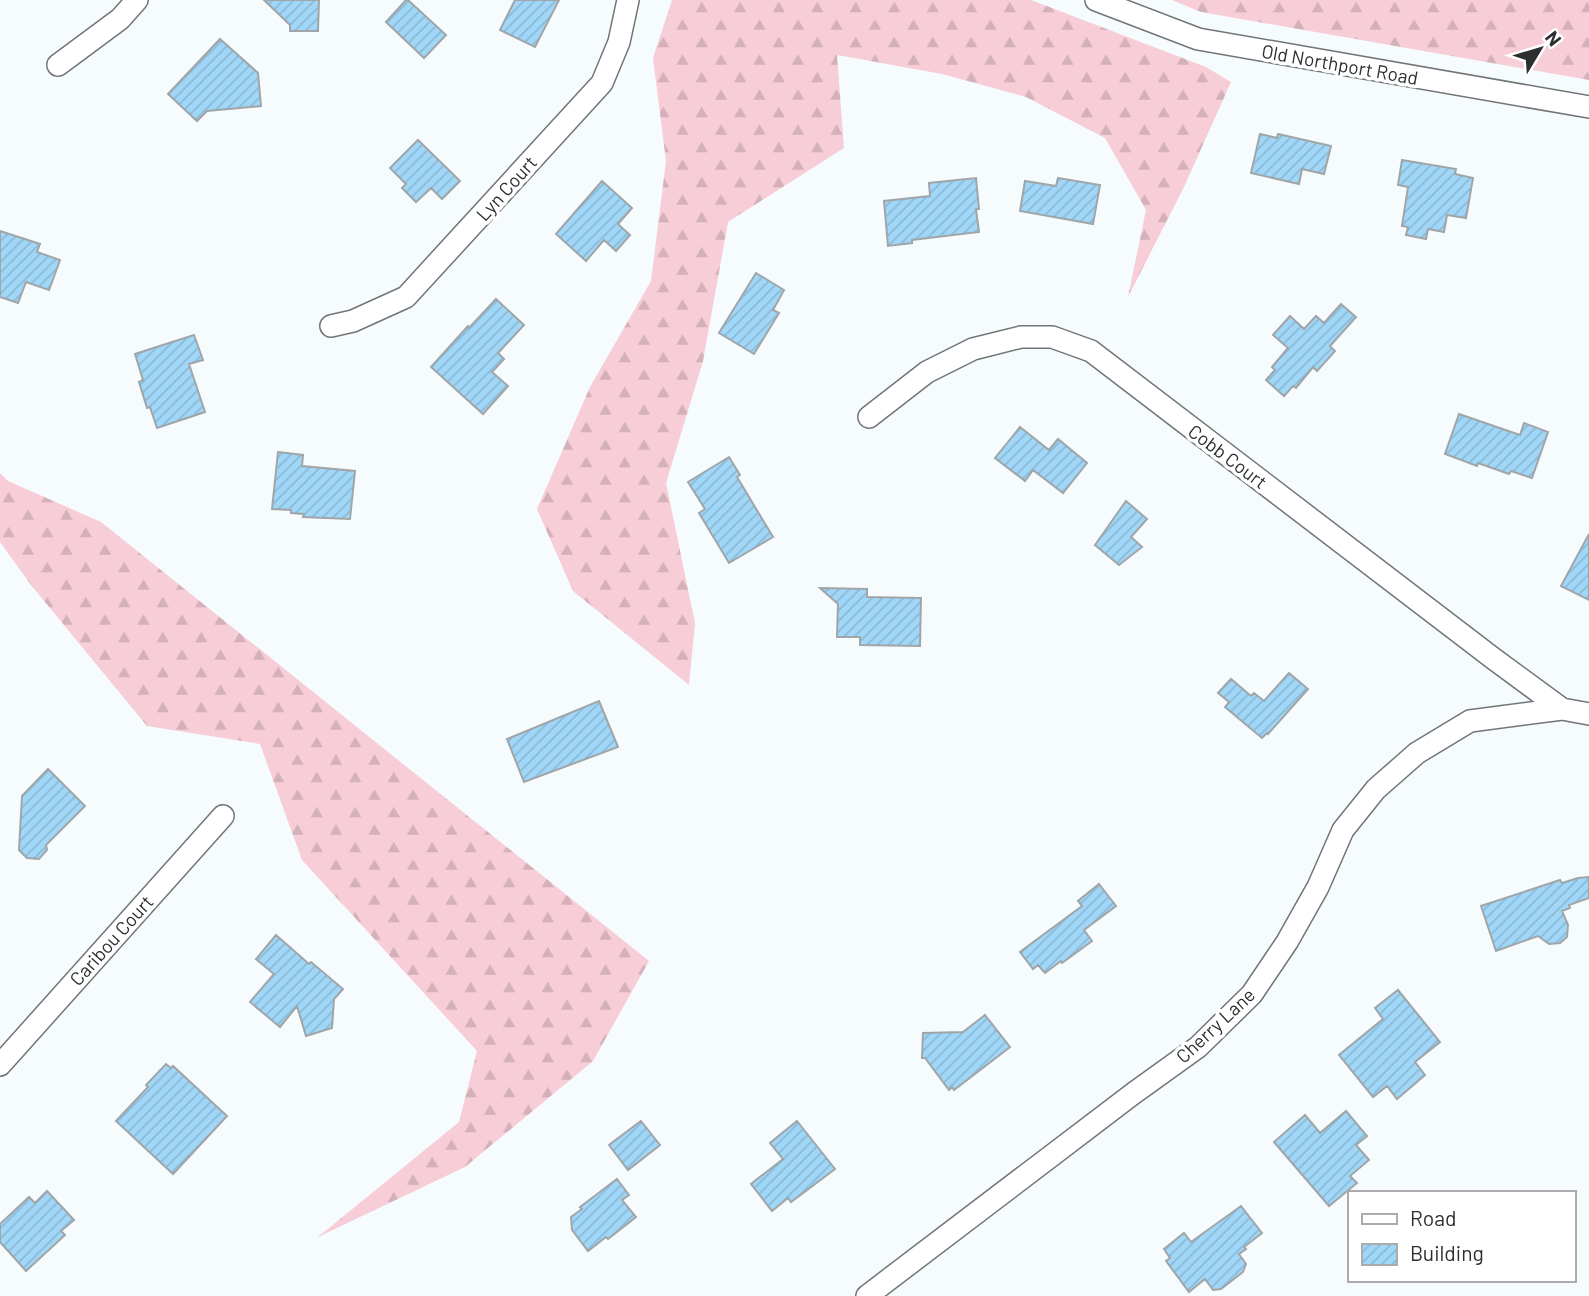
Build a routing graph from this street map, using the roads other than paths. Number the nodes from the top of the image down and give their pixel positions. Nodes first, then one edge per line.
1 (137, 0) edge
2 (628, 0) edge
3 (1096, 0) edge
4 (58, 65) dead end
5 (1589, 107) edge
6 (331, 326) dead end
7 (869, 417) dead end
8 (1562, 709) junction
9 (1589, 714) edge
10 (223, 816) dead end
11 (0, 1065) edge
12 (867, 1296) edge

1 - 4 street
2 - 6 street, Lyn Court
3 - 5 street, Old Northport Road
7 - 8 street, Cobb Court
8 - 9 street, Cherry Lane
8 - 12 street, Cherry Lane
10 - 11 street, Caribou Court

